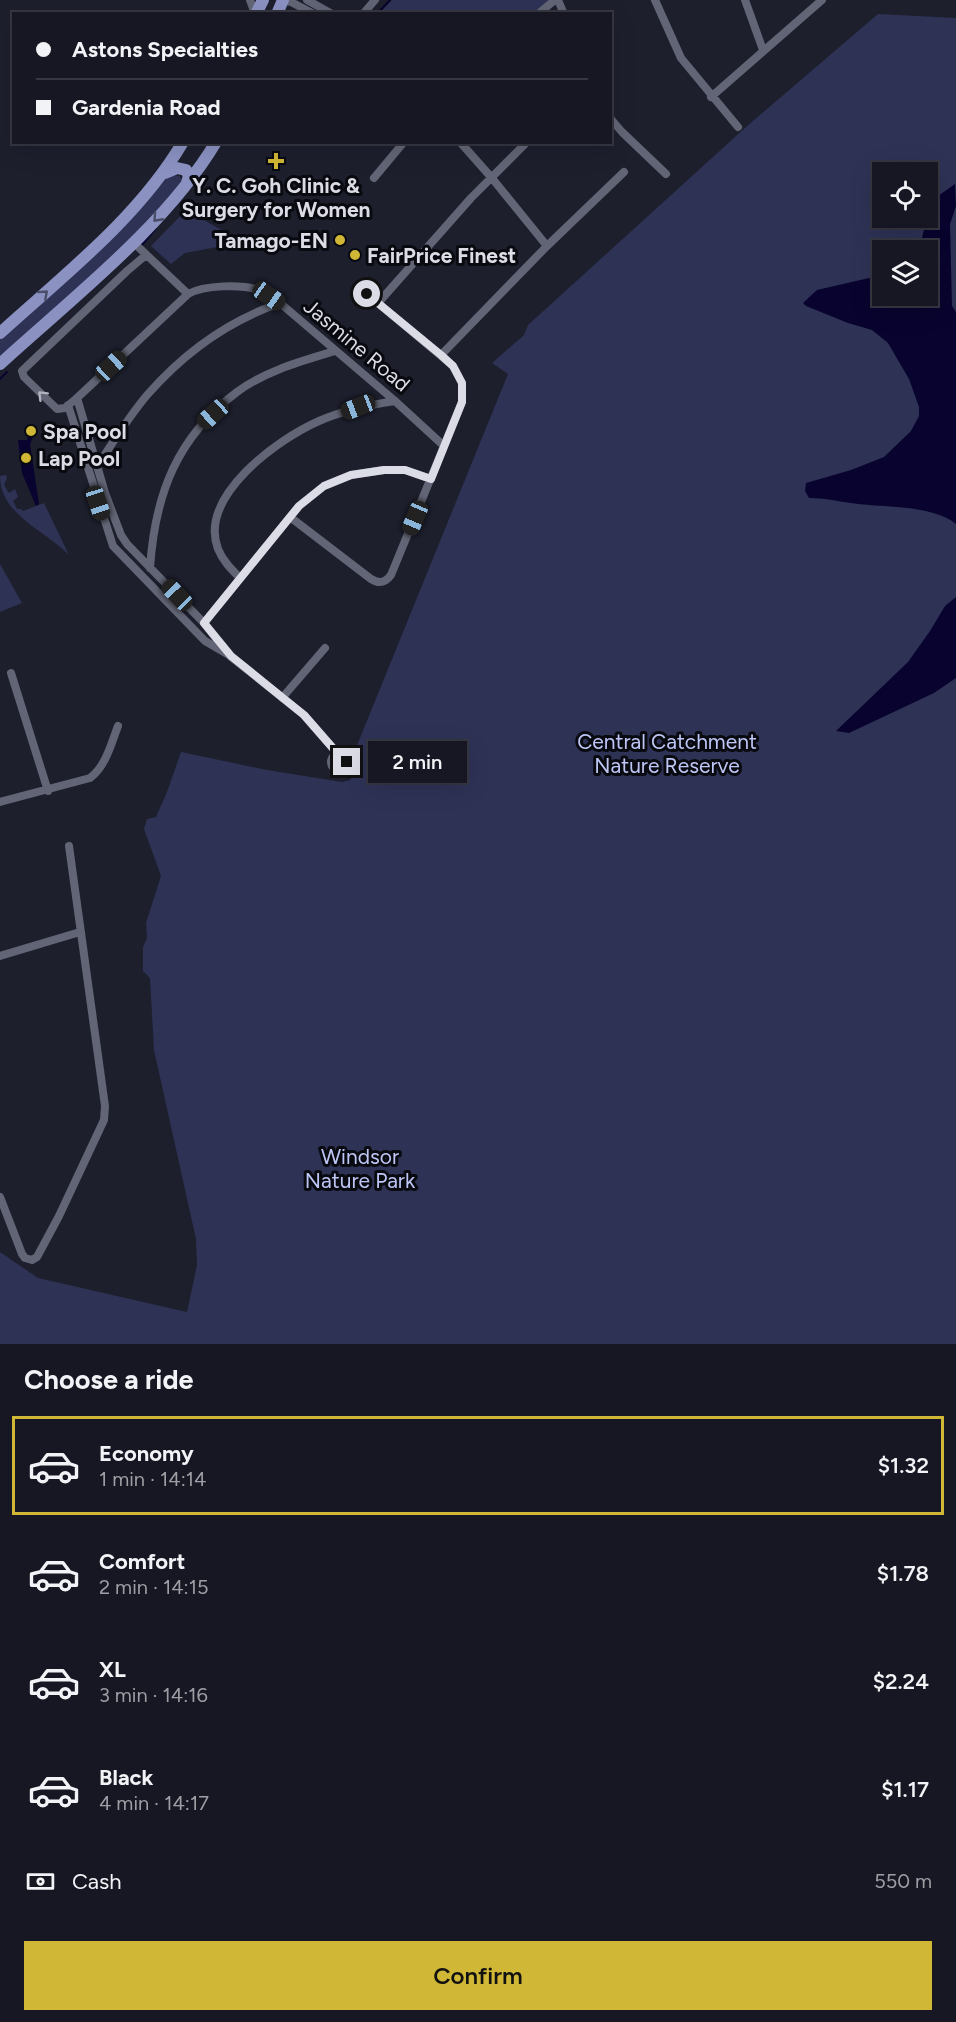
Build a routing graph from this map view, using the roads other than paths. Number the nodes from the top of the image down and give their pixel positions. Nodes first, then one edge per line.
1 (283, 0) edge
2 (307, 0) edge
3 (375, 0) edge
4 (557, 0) edge
5 (655, 0) edge
6 (745, 0) edge
7 (822, 0) edge
8 (310, 12) edge
9 (328, 12) edge
10 (365, 12) edge
11 (541, 12) edge
12 (763, 50) junction
13 (711, 97) junction
14 (612, 120) edge
15 (738, 127) dead end
16 (182, 144) edge
17 (215, 144) edge
18 (402, 144) edge
19 (462, 144) edge
20 (525, 144) edge
21 (624, 172) dead end
22 (164, 174) junction
23 (666, 174) dead end
24 (491, 177) junction
25 (374, 178) dead end
26 (187, 183) junction
27 (134, 243) junction
28 (547, 246) junction
29 (146, 255) junction
30 (188, 294) junction
31 (367, 294) dead end
32 (379, 302) junction
33 (280, 303) junction
34 (0, 333) edge
35 (335, 351) junction
36 (441, 355) junction
37 (0, 364) edge
38 (77, 398) junction
39 (395, 401) junction
40 (68, 405) junction
41 (444, 446) junction
42 (98, 465) junction
43 (431, 479) junction
44 (290, 518) junction
45 (150, 568) junction
46 (240, 578) junction
47 (204, 623) junction
48 (325, 648) dead end
49 (231, 656) junction
50 (11, 673) dead end
51 (282, 698) junction
52 (118, 726) dead end
53 (338, 754) dead end
54 (48, 791) junction
55 (0, 802) edge
56 (69, 846) dead end
57 (80, 932) junction
58 (0, 956) edge
59 (0, 1197) edge

1 - 8 street
2 - 9 street
3 - 10 street
4 - 11 street
5 - 13 street
6 - 12 street
7 - 12 street
12 - 13 street
13 - 15 street
14 - 23 street
16 - 22 main road
17 - 26 main road
18 - 25 street
19 - 24 street
20 - 24 street
21 - 28 street
22 - 26 main road
34 -> 22 main road
24 - 28 street
24 - 32 street
26 -> 27 main road
27 - 29 street
27 - 37 main road
28 - 36 street
29 - 30 street
40 -> 29 street
30 - 33 street, Jasmine Road
30 - 38 street
31 - 32 street
32 - 36 street
33 - 35 street, Jasmine Road
33 - 42 street
35 - 39 street, Jasmine Road
35 - 45 street
36 - 41 street
38 - 40 street
38 - 42 street
39 - 41 street, Jasmine Road
39 - 46 street
40 - 49 street
41 - 43 street
42 - 45 street
43 - 44 street
43 - 44 street
44 - 46 street
45 - 47 street
46 - 47 street
47 - 49 street
48 - 51 street
49 - 51 street
50 - 54 street
51 - 53 street
52 - 54 street
54 - 55 street
56 - 57 street
57 - 58 street
57 - 59 street

